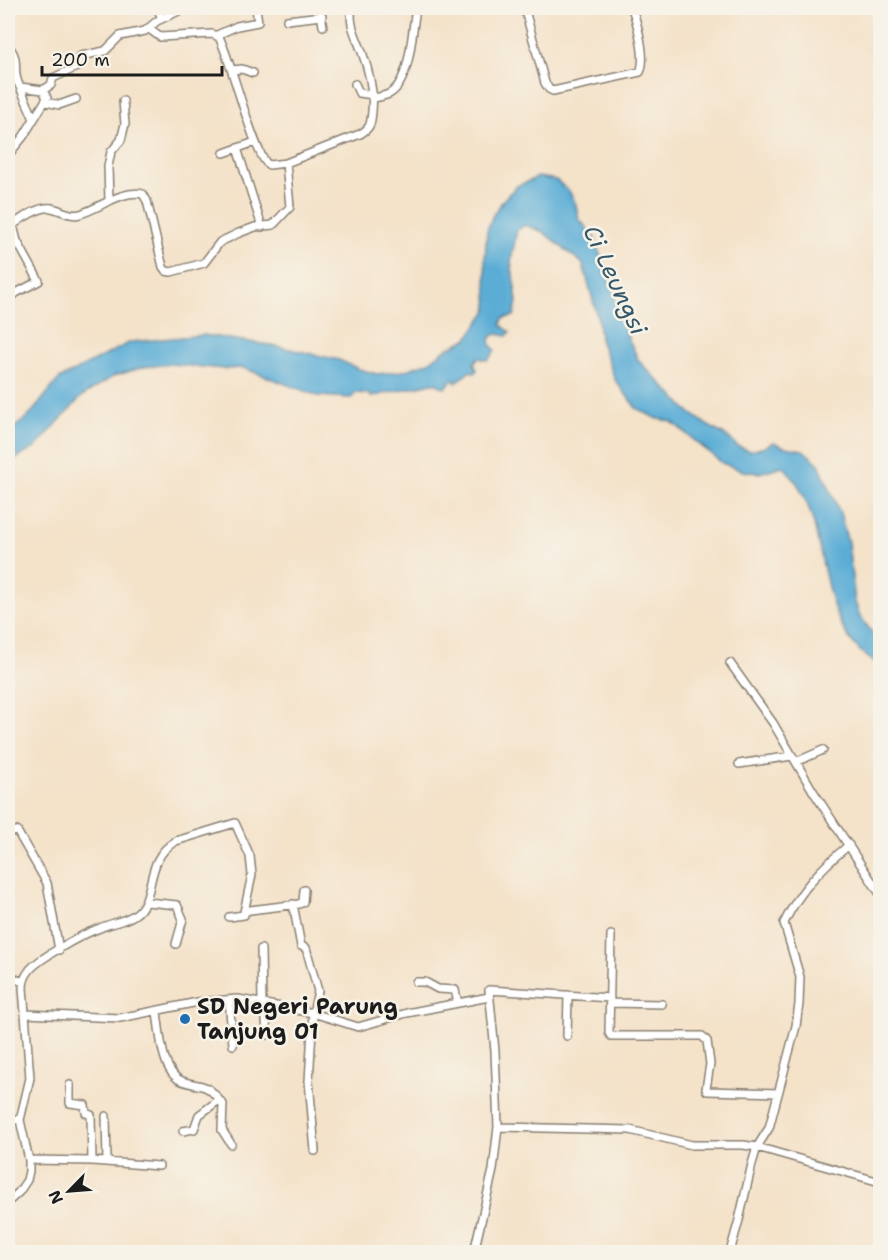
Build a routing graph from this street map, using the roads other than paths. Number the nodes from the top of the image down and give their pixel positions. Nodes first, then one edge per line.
1 (156, 8) edge
2 (185, 8) edge
3 (256, 8) edge
4 (352, 8) edge
5 (416, 8) edge
6 (521, 8) edge
7 (632, 8) edge
8 (321, 11) edge
9 (162, 18) junction
10 (287, 20) dead end
11 (323, 26) dead end
12 (148, 29) junction
13 (217, 35) junction
14 (8, 46) edge
15 (232, 70) junction
16 (253, 73) dead end
17 (355, 84) dead end
18 (20, 87) junction
19 (44, 90) junction
20 (373, 96) junction
21 (76, 99) dead end
22 (123, 101) dead end
23 (46, 102) junction
24 (33, 119) junction
25 (255, 142) junction
26 (237, 148) junction
27 (224, 153) dead end
28 (8, 155) edge
29 (286, 163) junction
30 (109, 201) junction
31 (10, 224) edge
32 (262, 227) junction
33 (8, 301) edge
34 (730, 663) dead end
35 (823, 750) dead end
36 (794, 759) junction
37 (738, 764) dead end
38 (8, 832) edge
39 (849, 845) junction
40 (304, 890) dead end
41 (880, 894) edge
42 (147, 902) junction
43 (293, 904) junction
44 (243, 912) junction
45 (229, 917) dead end
46 (611, 935) dead end
47 (176, 944) dead end
48 (261, 949) dead end
49 (59, 950) junction
50 (8, 976) edge
51 (23, 982) junction
52 (416, 982) dead end
53 (568, 995) junction
54 (489, 997) junction
55 (229, 1000) junction
56 (610, 1000) junction
57 (264, 1003) junction
58 (458, 1003) junction
59 (662, 1005) dead end
60 (157, 1012) junction
61 (314, 1013) junction
62 (25, 1014) junction
63 (267, 1035) dead end
64 (567, 1036) dead end
65 (233, 1046) dead end
66 (70, 1084) dead end
67 (778, 1093) junction
68 (219, 1100) junction
69 (106, 1116) dead end
70 (8, 1119) edge
71 (20, 1120) junction
72 (498, 1127) junction
73 (183, 1131) dead end
74 (231, 1144) dead end
75 (757, 1147) junction
76 (315, 1150) dead end
77 (28, 1160) junction
78 (92, 1161) junction
79 (107, 1162) junction
80 (159, 1166) dead end
81 (880, 1182) edge
82 (880, 1192) edge
83 (8, 1202) edge
84 (880, 1204) edge
85 (474, 1252) edge
86 (730, 1252) edge

1 - 9 street
2 - 9 street
3 - 13 street
4 - 20 street
5 - 20 street
6 - 7 street
8 - 10 street
8 - 11 street
9 - 12 street
12 - 13 street
12 - 19 street
13 - 15 street
14 - 18 street
15 - 16 street
15 - 25 street
17 - 20 street
18 - 19 street
18 - 24 street
19 - 23 street
20 - 29 street
21 - 23 street
22 - 30 street
23 - 24 street
24 - 28 street
25 - 26 street
25 - 29 street
26 - 27 street
26 - 32 street
29 - 32 street
30 - 31 street
30 - 32 street
31 - 33 street
34 - 36 street
35 - 36 street
36 - 37 street
36 - 39 street
38 - 49 street
39 - 41 street
39 - 67 street
40 - 43 street
42 - 44 street
42 - 47 street
42 - 49 street
43 - 44 street
43 - 61 street
44 - 45 street
46 - 56 street
48 - 57 street
49 - 51 street
50 - 51 street
51 - 62 street
52 - 58 street
53 - 54 street
53 - 56 street
53 - 64 street
54 - 58 street
54 - 72 street
55 - 57 street
55 - 60 street
55 - 65 street
56 - 59 street
56 - 67 street
57 - 61 street
57 - 63 street
58 - 61 street
60 - 62 street
60 - 68 street
61 - 76 street
62 - 71 street
66 - 78 street
67 - 75 street
68 - 73 street
68 - 74 street
69 - 79 street
70 - 71 street
71 - 77 street
72 - 75 street
72 - 85 street
75 - 81 street
75 - 86 street
77 - 78 street
77 - 83 street
78 - 79 street
79 - 80 street
82 - 84 street

